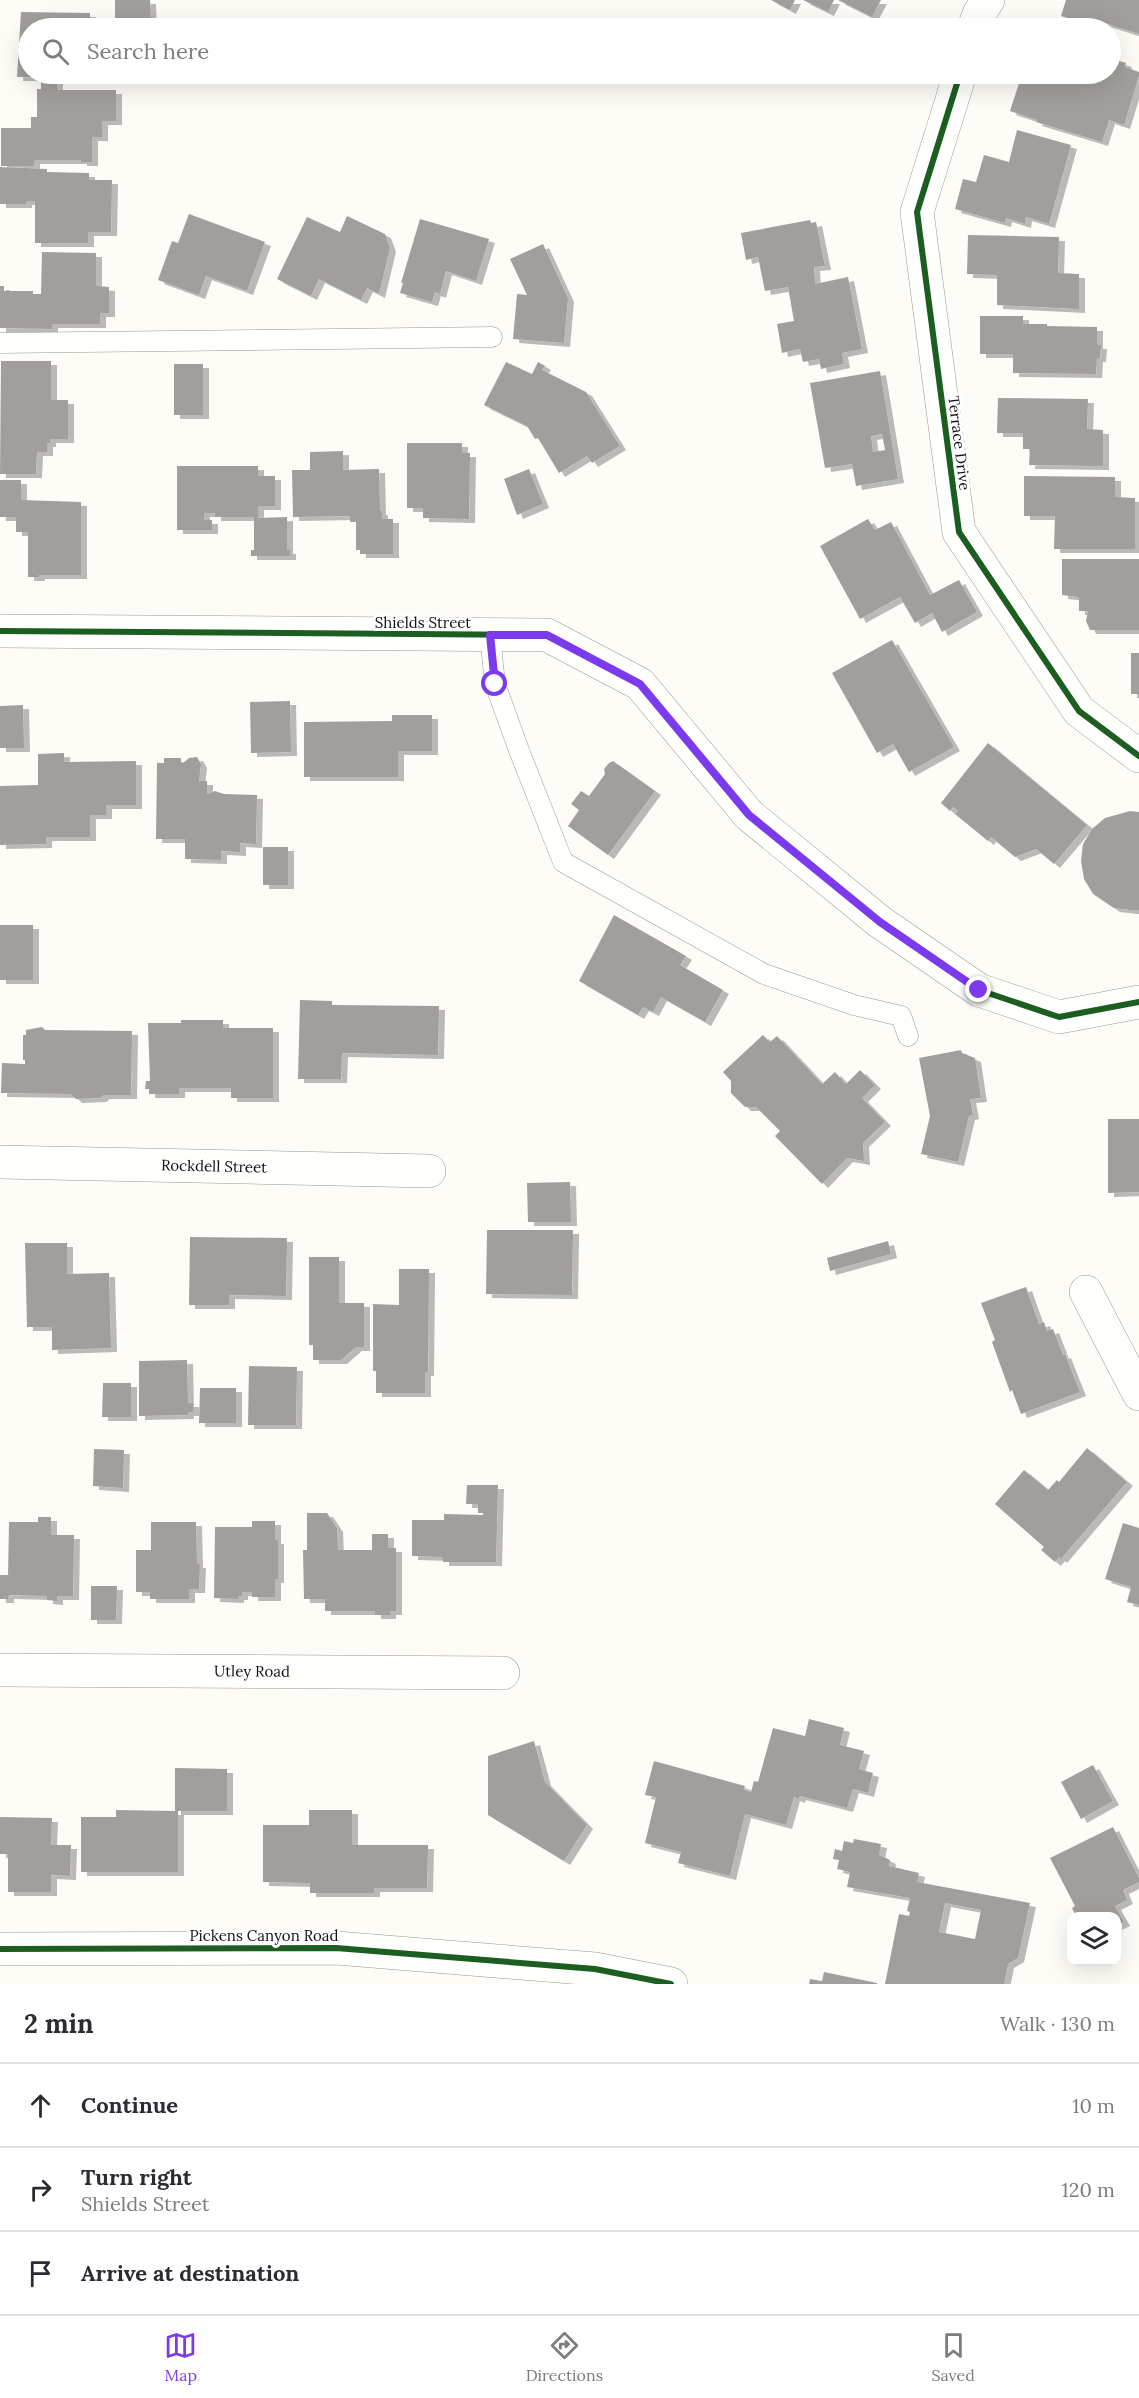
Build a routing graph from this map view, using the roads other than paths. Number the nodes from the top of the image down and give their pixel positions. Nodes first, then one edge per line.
1 (988, 0) edge
2 (978, 18) edge
3 (957, 84) edge
4 (492, 337) dead end
5 (0, 343) edge
6 (0, 631) edge
7 (490, 635) junction
8 (1139, 756) edge
9 (1139, 1002) edge
10 (908, 1036) dead end
11 (0, 1162) edge
12 (429, 1171) dead end
13 (1086, 1292) dead end
14 (1139, 1394) edge
15 (0, 1670) edge
16 (503, 1673) dead end
17 (0, 1949) edge
18 (670, 1984) edge

1 - 2 street
3 - 8 street, Terrace Drive
4 - 5 lane
6 - 7 street, Shields Street
7 - 9 street, Shields Street
7 - 10 lane
11 - 12 street, Rockdell Street
13 - 14 street
15 - 16 street, Utley Road
17 - 18 street, Pickens Canyon Road

